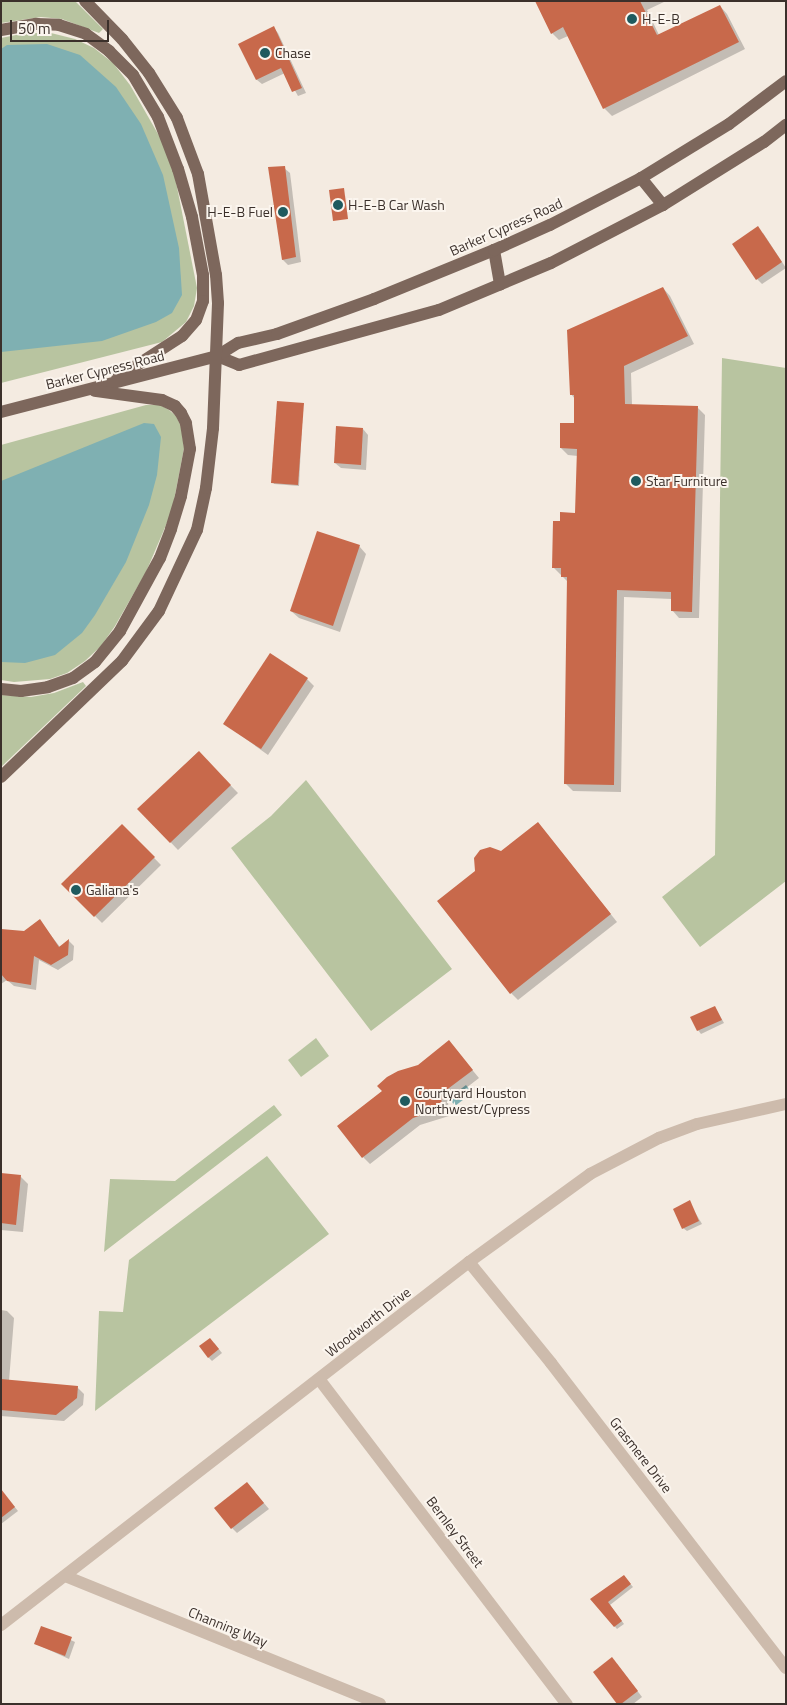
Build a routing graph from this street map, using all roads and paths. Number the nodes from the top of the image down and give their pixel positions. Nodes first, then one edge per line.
1 (85, 1) edge
2 (1, 30) edge
3 (786, 80) edge
4 (786, 125) edge
5 (641, 178) junction
6 (663, 205) junction
7 (494, 250) junction
8 (500, 284) junction
9 (216, 356) junction
10 (107, 385) junction
11 (88, 390) junction
12 (1, 412) edge
13 (1, 689) edge
14 (1, 777) edge
15 (786, 1104) edge
16 (469, 1262) junction
17 (319, 1379) junction
18 (65, 1576) junction
19 (1, 1626) edge
20 (786, 1668) edge
21 (380, 1704) edge
22 (568, 1704) edge

1 - 9 main road
2 - 10 main road
3 - 5 main road, Barker Cypress Road
4 - 6 main road
5 - 6 main road
5 - 7 main road, Barker Cypress Road
6 - 8 main road
7 - 8 main road
7 - 9 main road, Barker Cypress Road
8 - 9 main road
9 - 10 main road, Barker Cypress Road
9 - 14 main road
10 - 11 main road, Barker Cypress Road
11 - 12 main road, Barker Cypress Road
11 - 13 main road
15 - 16 street, Woodworth Drive
16 - 17 street, Woodworth Drive
16 - 20 street, Grasmere Drive
17 - 18 street, Woodworth Drive
17 - 22 street, Bernley Street
18 - 19 street, Woodworth Drive
18 - 21 street, Channing Way

